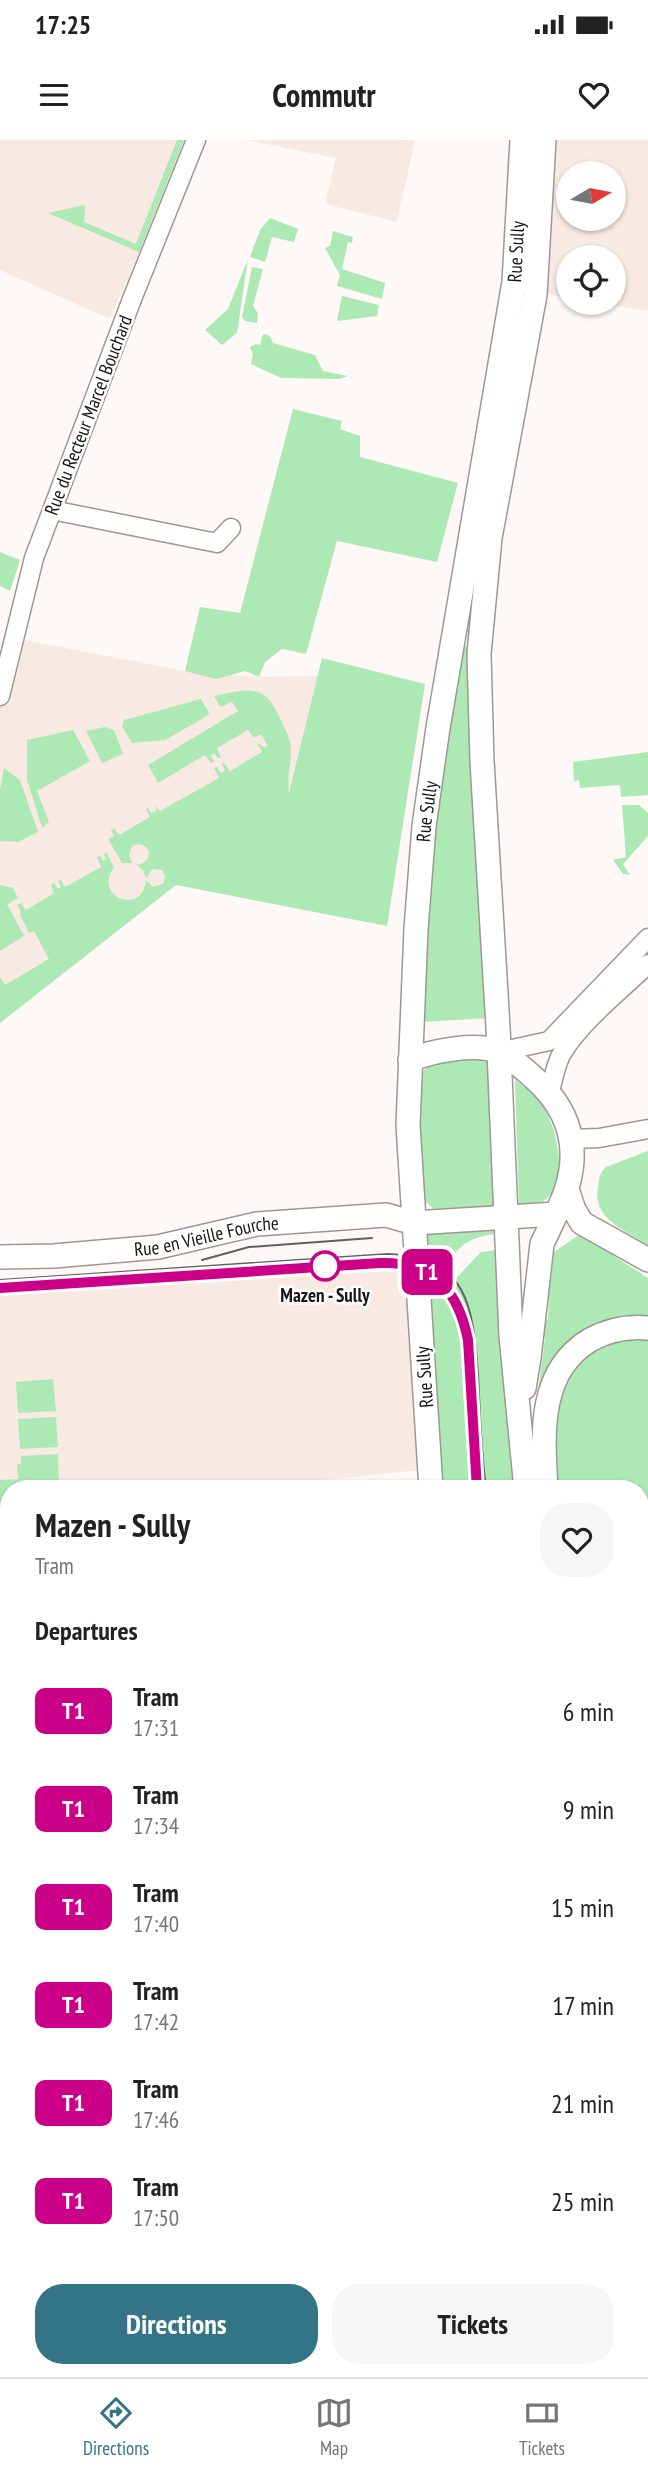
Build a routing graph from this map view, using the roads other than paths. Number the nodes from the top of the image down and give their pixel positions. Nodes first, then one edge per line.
1 (196, 140) edge
2 (522, 140) edge
3 (544, 140) edge
4 (52, 510) junction
5 (231, 528) dead end
6 (0, 696) edge
7 (648, 938) edge
8 (648, 964) edge
9 (499, 1052) junction
10 (410, 1060) junction
11 (550, 1092) junction
12 (648, 1129) edge
13 (572, 1139) junction
14 (568, 1192) junction
15 (556, 1214) junction
16 (506, 1218) junction
17 (414, 1223) junction
18 (0, 1257) edge
19 (648, 1260) edge
20 (648, 1328) edge
21 (518, 1415) junction
22 (430, 1480) edge
23 (525, 1480) edge
24 (546, 1480) edge

1 - 4 street, Rue du Recteur Marcel Bouchard
2 - 10 main road, Rue Sully
3 - 9 main road, Rue Sully
4 - 5 street
4 - 6 street, Rue du Recteur Marcel Bouchard
7 - 9 street
8 - 11 street
9 - 10 main road
9 - 11 main road
9 - 16 main road, Rue Sully
10 - 17 main road, Rue Sully
11 - 13 main road
12 - 13 street
13 - 14 main road
14 - 15 main road
14 - 19 main road
15 - 16 main road, Rue en Vieille Fourche
15 - 21 main road
16 - 17 main road, Rue en Vieille Fourche
16 - 21 main road, Rue Sully
17 - 18 main road, Rue en Vieille Fourche
17 - 22 main road, Rue Sully
20 - 24 main road
21 - 23 main road, Rue Sully

